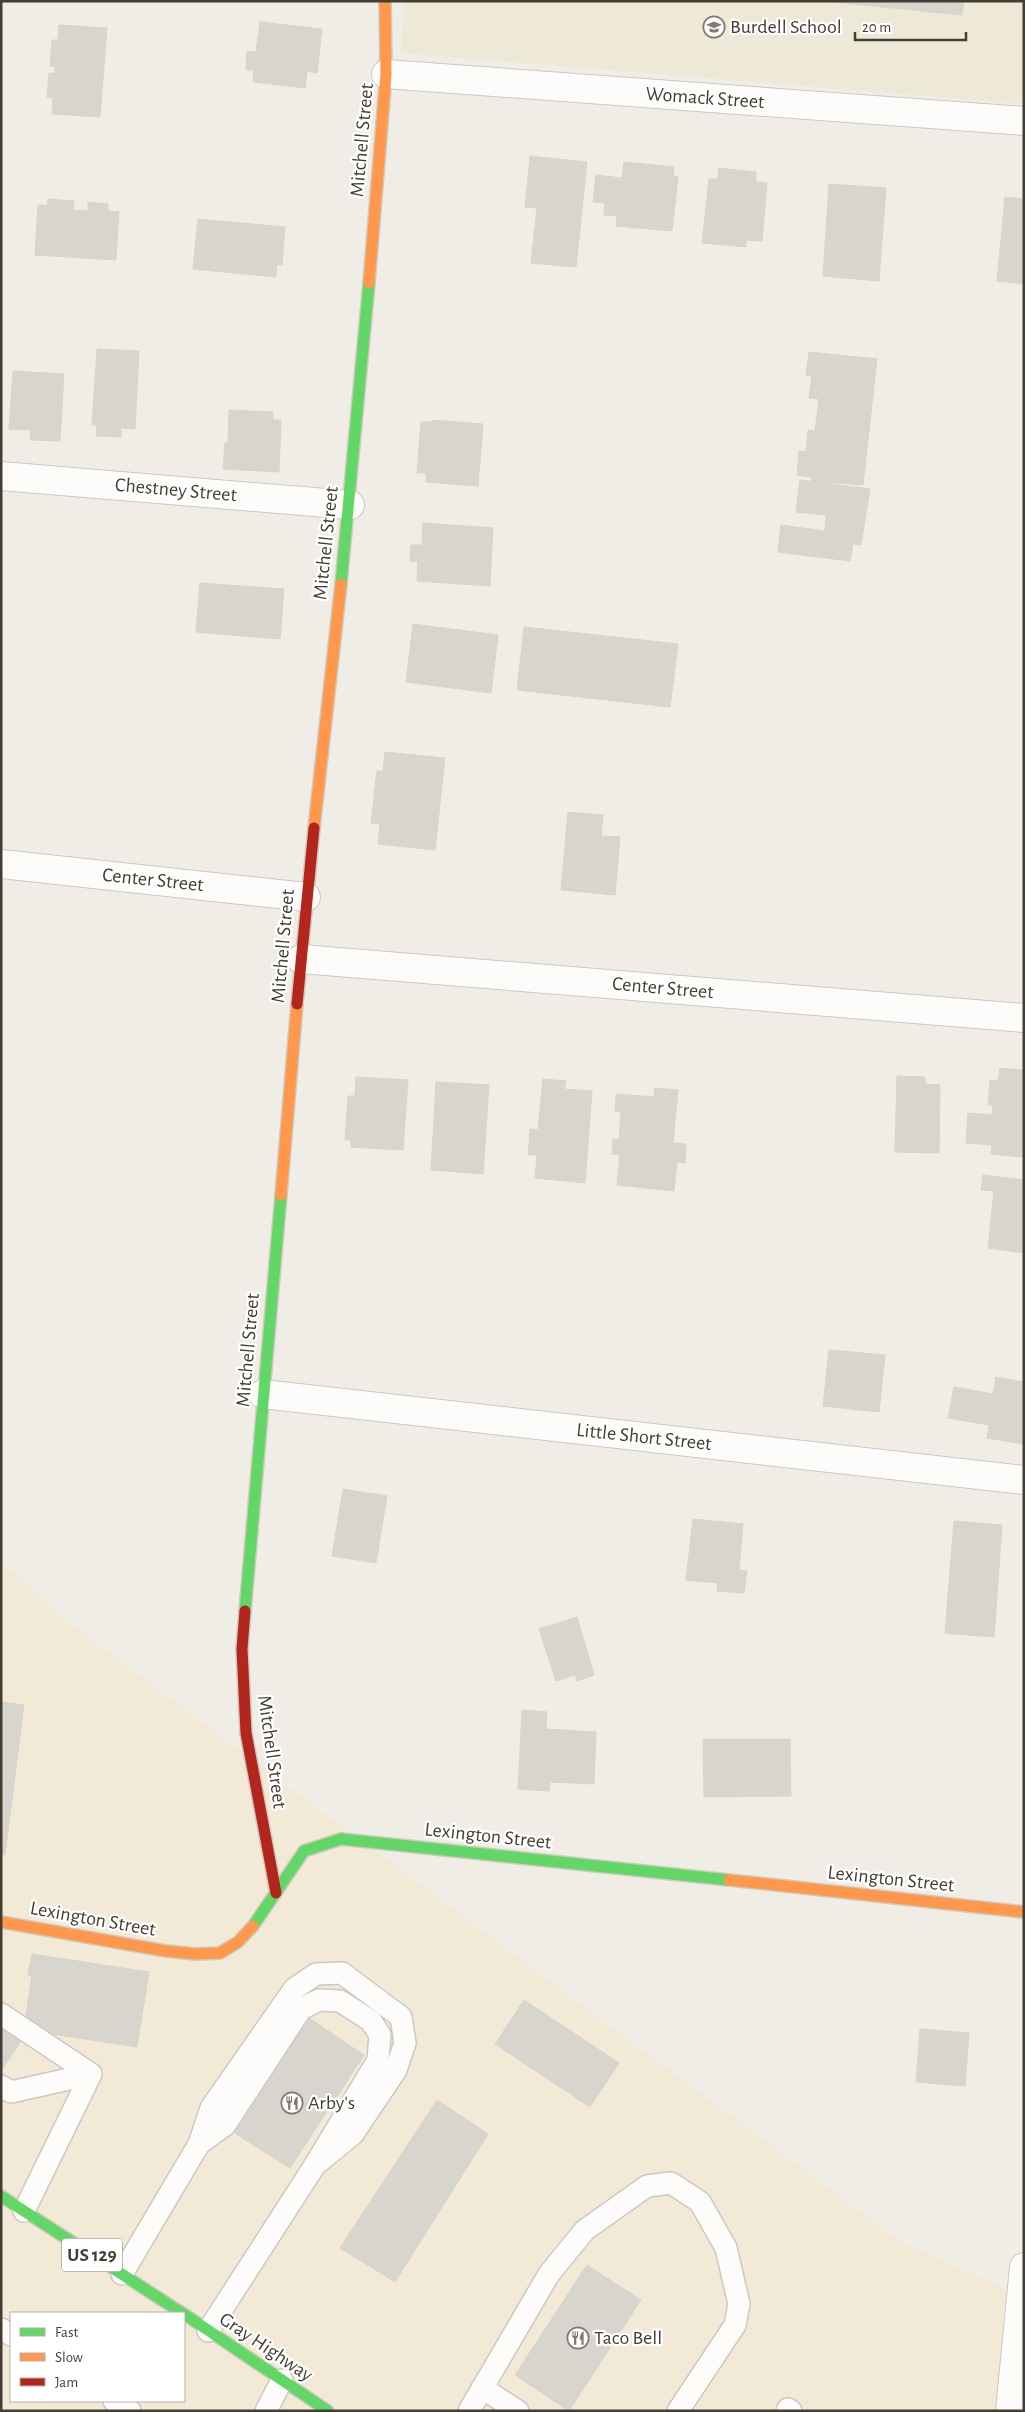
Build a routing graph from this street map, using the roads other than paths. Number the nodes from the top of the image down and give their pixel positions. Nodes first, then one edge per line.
1 (385, 1) edge
2 (386, 74) junction
3 (1024, 121) edge
4 (1, 476) edge
5 (350, 504) junction
6 (1, 864) edge
7 (306, 897) junction
8 (301, 959) junction
9 (1024, 1018) edge
10 (263, 1394) junction
11 (1024, 1480) edge
12 (276, 1893) junction
13 (1024, 1912) edge
14 (1, 1922) edge
15 (7, 2022) edge
16 (91, 2074) junction
17 (1, 2086) edge
18 (199, 2144) junction
19 (315, 2165) junction
20 (1, 2196) edge
21 (24, 2211) junction
22 (1024, 2267) edge
23 (122, 2274) junction
24 (179, 2312) edge
25 (185, 2316) edge
26 (208, 2331) junction
27 (1020, 2343) edge
28 (282, 2380) junction
29 (482, 2388) junction
30 (266, 2411) edge
31 (328, 2411) edge
32 (469, 2411) edge
33 (518, 2411) edge
34 (678, 2411) edge
35 (787, 2411) edge
36 (791, 2411) edge
37 (1010, 2411) edge

1 - 2 main road, Mitchell Street
2 - 3 street, Womack Street
2 - 5 main road, Mitchell Street
4 - 5 street, Chestney Street
5 - 7 main road, Mitchell Street
6 - 7 street, Center Street
7 - 8 main road, Mitchell Street
8 - 9 street, Center Street
8 - 10 main road, Mitchell Street
10 - 11 street, Little Short Street
10 - 12 main road, Mitchell Street
12 - 13 main road, Lexington Street
12 - 14 main road, Lexington Street
15 - 16 lane
16 - 17 lane
16 - 21 lane
18 - 19 lane
18 - 19 lane
18 - 23 lane
19 - 26 lane
20 - 21 main road, Gray Highway / US 129
21 - 23 main road, Gray Highway / US 129
22 - 27 street
23 - 24 main road, Gray Highway / US 129
25 - 26 main road, Gray Highway / US 129
26 - 28 main road, Gray Highway / US 129
27 - 37 street
28 - 30 lane
28 - 31 main road, Gray Highway / US 129
29 - 32 lane
29 - 33 lane
29 - 34 lane
35 - 36 lane

